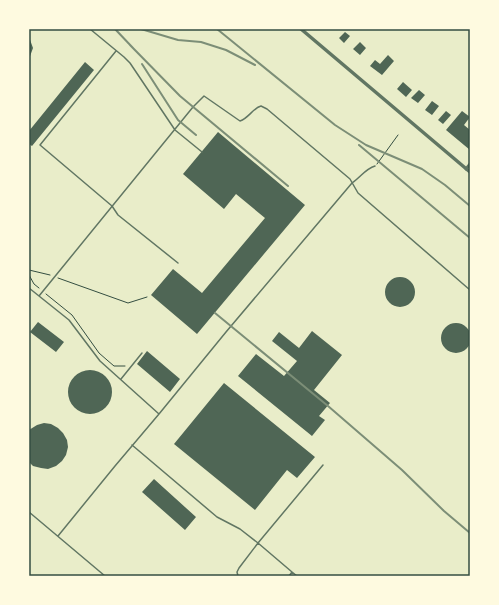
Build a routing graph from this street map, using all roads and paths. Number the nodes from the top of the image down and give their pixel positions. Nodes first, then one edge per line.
1 (90, 29) edge
2 (301, 29) edge
3 (116, 51) junction
4 (175, 130) junction
5 (398, 135) dead end
6 (202, 152) dead end
7 (470, 164) edge
8 (375, 166) joint
9 (466, 169) junction
10 (470, 172) edge
11 (352, 183) junction
12 (112, 206) junction
13 (178, 263) dead end
14 (29, 270) edge
15 (54, 276) junction
16 (29, 288) edge
17 (470, 290) edge
18 (39, 296) junction
19 (147, 297) dead end
20 (142, 353) dead end
21 (121, 379) junction
22 (158, 414) junction
23 (132, 445) junction
24 (323, 465) dead end
25 (29, 512) edge
26 (58, 536) junction
27 (258, 543) junction
28 (292, 572) junction
29 (105, 576) edge
30 (238, 576) edge
31 (289, 576) edge
32 (298, 576) edge

1 - 3 lane
2 - 9 street
3 - 4 lane
3 - 12 lane
4 - 6 lane
4 - 11 lane
4 - 12 lane
5 - 8 path
7 - 9 street
8 - 11 lane
9 - 10 street
11 - 17 lane
11 - 22 lane
12 - 13 lane
12 - 15 lane
14 - 15 path
15 - 18 lane
15 - 19 path
16 - 18 lane
18 - 21 lane
20 - 21 lane
21 - 22 lane
22 - 23 lane
23 - 26 lane
23 - 27 lane
24 - 27 lane
25 - 26 lane
26 - 29 lane
27 - 28 lane
27 - 30 lane
28 - 31 lane
28 - 32 lane

